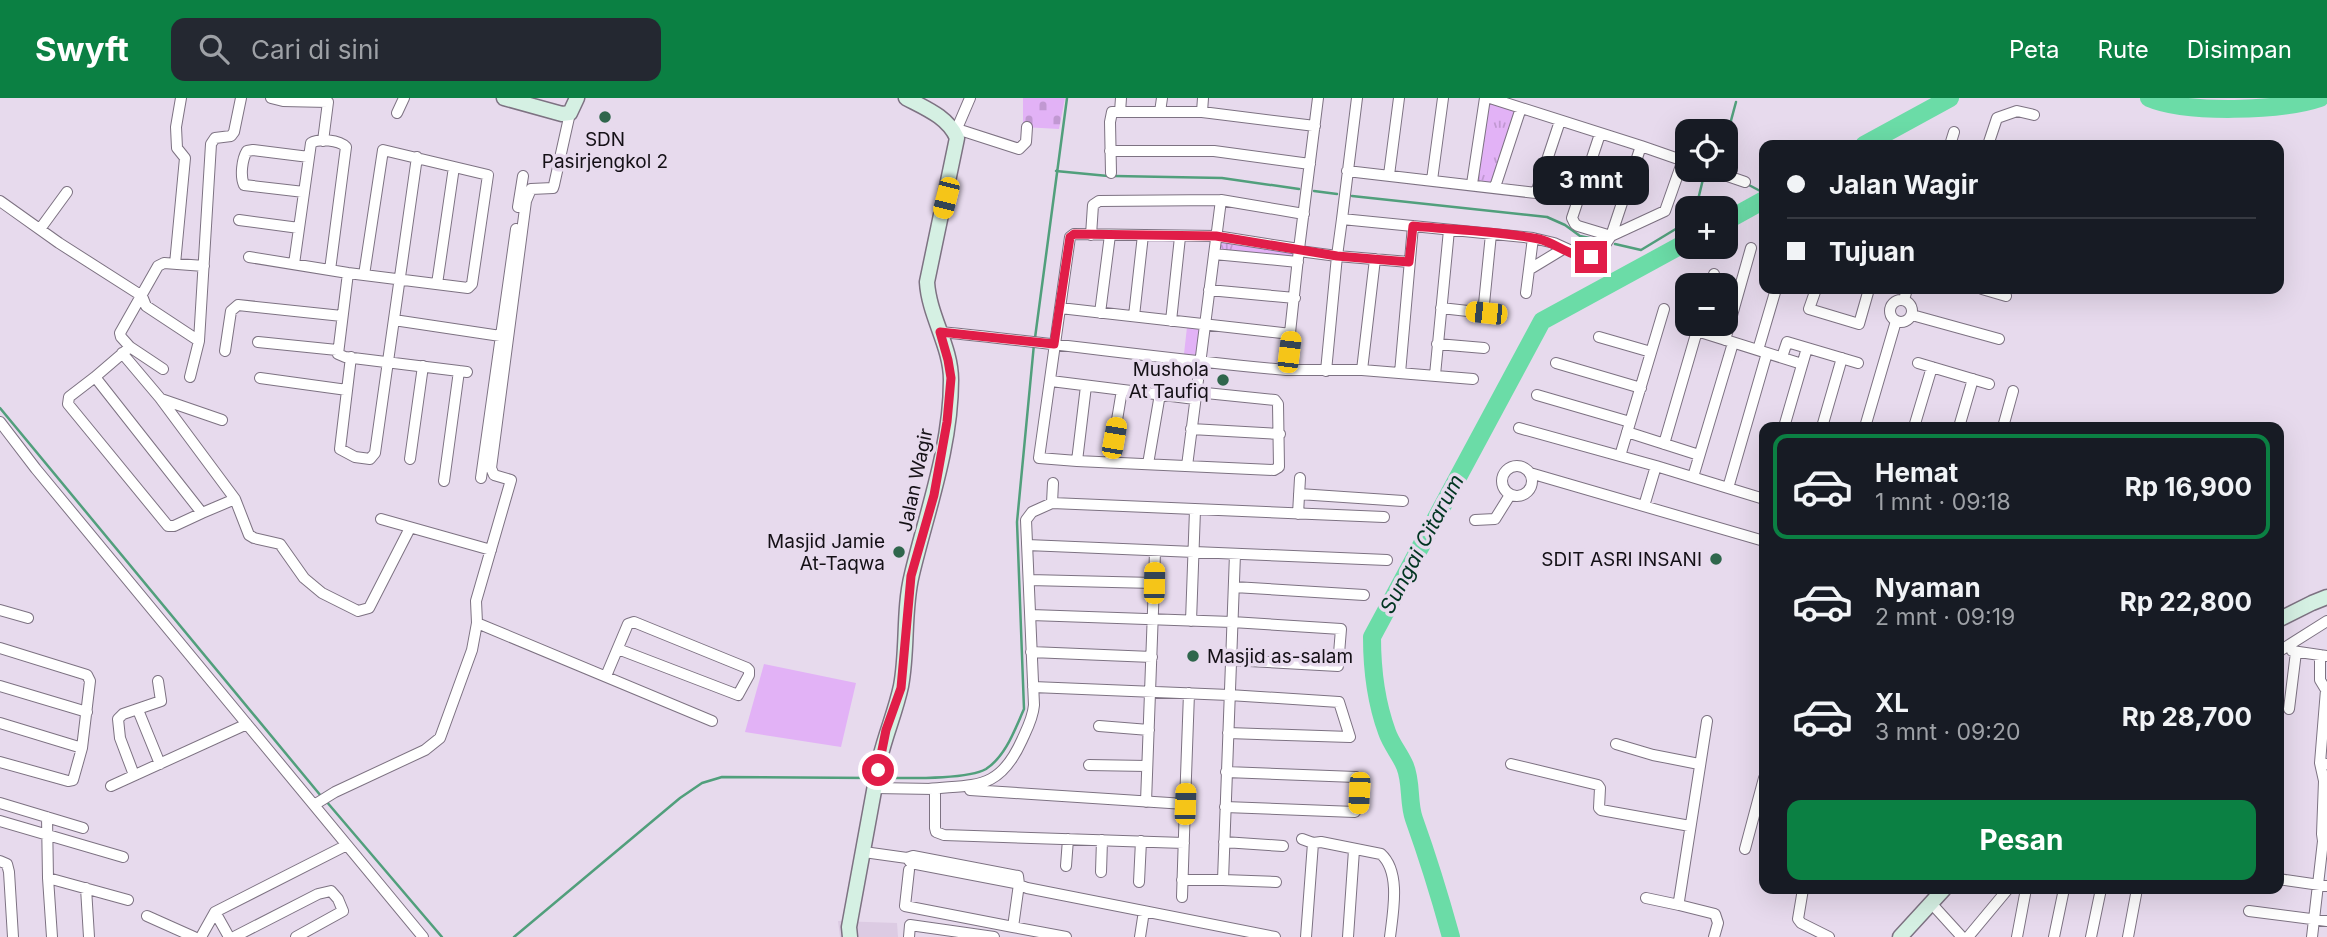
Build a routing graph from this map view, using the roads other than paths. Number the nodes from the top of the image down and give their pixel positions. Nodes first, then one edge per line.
1 (181, 98) edge
2 (242, 98) edge
3 (271, 98) edge
4 (404, 98) edge
5 (504, 98) edge
6 (577, 98) edge
7 (906, 98) edge
8 (970, 98) edge
9 (1121, 98) edge
10 (1162, 98) edge
11 (1203, 98) edge
12 (1318, 98) edge
13 (1357, 98) edge
14 (1399, 98) edge
15 (1443, 98) edge
16 (1488, 98) edge
17 (320, 99) edge
18 (1521, 108) junction
19 (1120, 112) junction
20 (1160, 112) junction
21 (1202, 112) junction
22 (397, 113) dead end
23 (570, 113) junction
24 (2034, 115) dead end
25 (1560, 121) junction
26 (1315, 126) junction
27 (1027, 127) dead end
28 (956, 131) junction
29 (1954, 132) dead end
30 (1600, 134) junction
31 (1952, 140) edge
32 (1990, 140) edge
33 (323, 141) junction
34 (1641, 146) junction
35 (1110, 151) junction
36 (309, 157) junction
37 (417, 157) junction
38 (1675, 158) edge
39 (1310, 164) junction
40 (454, 167) junction
41 (1347, 171) junction
42 (1111, 173) dead end
43 (1389, 175) junction
44 (523, 176) dead end
45 (1432, 180) junction
46 (1738, 180) edge
47 (1676, 182) edge
48 (1745, 182) dead end
49 (1472, 184) junction
50 (1495, 187) junction
51 (67, 192) dead end
52 (304, 192) junction
53 (1221, 200) junction
54 (0, 201) edge
55 (1304, 214) junction
56 (1342, 219) junction
57 (239, 220) dead end
58 (1413, 226) junction
59 (299, 228) junction
60 (40, 229) junction
61 (1449, 230) junction
62 (1491, 234) junction
63 (1091, 235) junction
64 (1110, 235) junction
65 (1143, 235) junction
66 (1216, 236) junction
67 (1611, 236) junction
68 (1180, 237) junction
69 (1533, 238) junction
70 (1751, 248) dead end
71 (1563, 249) junction
72 (1214, 254) junction
73 (1299, 254) junction
74 (1337, 256) junction
75 (249, 257) dead end
76 (1375, 259) junction
77 (1409, 262) junction
78 (175, 264) junction
79 (294, 264) junction
80 (204, 266) junction
81 (1530, 269) junction
82 (330, 270) junction
83 (348, 273) junction
84 (364, 275) junction
85 (400, 279) junction
86 (438, 284) junction
87 (1209, 290) junction
88 (1526, 293) dead end
89 (1775, 294) edge
90 (1814, 294) edge
91 (1867, 294) edge
92 (1906, 294) edge
93 (1999, 294) edge
94 (142, 296) junction
95 (2006, 296) dead end
96 (1295, 298) junction
97 (1904, 300) junction
98 (1060, 308) junction
99 (1441, 308) junction
100 (1664, 309) dead end
101 (1100, 313) junction
102 (1912, 315) junction
103 (342, 316) junction
104 (1134, 316) junction
105 (394, 320) junction
106 (1171, 321) junction
107 (1896, 321) junction
108 (1205, 324) junction
109 (940, 332) junction
110 (1291, 334) junction
111 (506, 336) junction
112 (1696, 336) edge
113 (1717, 336) edge
114 (1599, 337) dead end
115 (1999, 339) dead end
116 (199, 341) junction
117 (1729, 341) junction
118 (258, 342) dead end
119 (1054, 344) junction
120 (1437, 344) junction
121 (1484, 348) dead end
122 (1807, 348) junction
123 (126, 350) junction
124 (337, 350) junction
125 (225, 351) dead end
126 (1651, 352) junction
127 (1763, 352) junction
128 (351, 357) junction
129 (1782, 358) junction
130 (1842, 358) junction
131 (387, 361) junction
132 (1199, 363) junction
133 (1556, 363) dead end
134 (1858, 363) dead end
135 (1918, 363) dead end
136 (1802, 364) junction
137 (423, 366) junction
138 (1932, 367) junction
139 (163, 369) dead end
140 (1286, 370) junction
141 (1362, 370) junction
142 (1326, 371) junction
143 (1400, 373) junction
144 (1434, 375) junction
145 (95, 377) junction
146 (190, 377) dead end
147 (260, 378) dead end
148 (1473, 379) dead end
149 (1973, 379) junction
150 (1051, 381) junction
151 (1989, 384) dead end
152 (1086, 386) junction
153 (1641, 387) junction
154 (346, 390) junction
155 (1122, 390) junction
156 (2013, 391) dead end
157 (1160, 394) junction
158 (1537, 395) dead end
159 (1195, 396) junction
160 (160, 398) junction
161 (222, 420) dead end
162 (0, 422) edge
163 (1785, 422) edge
164 (1823, 422) edge
165 (1866, 422) edge
166 (1916, 422) edge
167 (1960, 422) edge
168 (2004, 422) edge
169 (1629, 427) junction
170 (1519, 428) dead end
171 (1191, 429) junction
172 (1280, 434) junction
173 (1664, 444) junction
174 (1699, 455) junction
175 (1620, 456) junction
176 (410, 459) dead end
177 (1076, 461) junction
178 (1110, 462) junction
179 (1148, 464) junction
180 (1188, 466) junction
181 (1656, 466) junction
182 (1530, 472) junction
183 (1693, 477) junction
184 (481, 478) dead end
185 (1300, 478) dead end
186 (444, 481) dead end
187 (1053, 484) dead end
188 (1728, 488) junction
189 (1299, 494) junction
190 (1510, 495) junction
191 (1759, 497) edge
192 (235, 499) junction
193 (1403, 501) dead end
194 (1052, 503) junction
195 (1644, 506) junction
196 (1195, 510) junction
197 (202, 513) junction
198 (1298, 514) junction
199 (1384, 517) dead end
200 (381, 519) dead end
201 (1475, 520) dead end
202 (410, 528) junction
203 (1759, 540) edge
204 (1027, 545) junction
205 (491, 550) junction
206 (1155, 551) junction
207 (1193, 553) junction
208 (1235, 554) junction
209 (1387, 560) dead end
210 (1029, 580) junction
211 (1154, 583) junction
212 (1234, 587) junction
213 (1364, 595) dead end
214 (2327, 597) edge
215 (0, 610) edge
216 (1031, 615) junction
217 (2284, 617) edge
218 (28, 618) dead end
219 (1153, 620) junction
220 (1191, 621) junction
221 (2327, 621) edge
222 (1232, 622) junction
223 (477, 623) junction
224 (0, 648) edge
225 (2284, 648) edge
226 (618, 649) junction
227 (2284, 651) edge
228 (1031, 652) junction
229 (2296, 652) junction
230 (2324, 655) edge
231 (1152, 657) junction
232 (1230, 660) junction
233 (606, 676) junction
234 (158, 681) dead end
235 (0, 686) edge
236 (1033, 687) junction
237 (2327, 690) edge
238 (1150, 691) junction
239 (1189, 693) junction
240 (1229, 695) junction
241 (2289, 709) dead end
242 (138, 710) junction
243 (86, 712) junction
244 (712, 721) dead end
245 (1707, 721) dead end
246 (0, 723) edge
247 (247, 724) junction
248 (1098, 726) dead end
249 (2326, 727) edge
250 (1149, 730) junction
251 (1228, 733) junction
252 (1616, 744) dead end
253 (82, 748) junction
254 (0, 762) edge
255 (160, 764) junction
256 (1511, 764) dead end
257 (1699, 764) junction
258 (2324, 764) edge
259 (1089, 765) dead end
260 (1147, 766) junction
261 (1226, 772) junction
262 (134, 775) junction
263 (876, 781) junction
264 (111, 786) dead end
265 (932, 789) junction
266 (2325, 800) edge
267 (1146, 802) junction
268 (0, 803) edge
269 (316, 804) junction
270 (1185, 804) junction
271 (1225, 807) junction
272 (1759, 808) edge
273 (47, 817) junction
274 (0, 821) edge
275 (1690, 826) junction
276 (83, 828) dead end
277 (47, 835) junction
278 (1068, 839) junction
279 (1302, 839) dead end
280 (1102, 840) junction
281 (1141, 841) junction
282 (1224, 842) junction
283 (2325, 842) edge
284 (1184, 843) junction
285 (1313, 843) junction
286 (347, 845) junction
287 (1283, 846) dead end
288 (1354, 849) junction
289 (1745, 849) dead end
290 (864, 852) junction
291 (123, 857) dead end
292 (0, 861) edge
293 (1066, 866) dead end
294 (909, 870) dead end
295 (1101, 872) dead end
296 (48, 878) junction
297 (1182, 880) junction
298 (1223, 880) junction
299 (2284, 880) edge
300 (1276, 882) dead end
301 (1139, 883) dead end
302 (1019, 884) junction
303 (2323, 885) edge
304 (86, 888) junction
305 (1802, 894) edge
306 (1939, 894) edge
307 (2004, 894) edge
308 (2025, 894) edge
309 (2063, 894) edge
310 (2100, 894) edge
311 (2136, 894) edge
312 (1182, 897) dead end
313 (1646, 898) dead end
314 (128, 901) dead end
315 (1931, 903) junction
316 (1679, 905) junction
317 (1144, 911) junction
318 (2249, 911) dead end
319 (215, 912) junction
320 (147, 916) dead end
321 (2315, 919) junction
322 (2327, 920) edge
323 (1013, 927) junction
324 (938, 933) edge
325 (974, 936) edge
326 (13, 937) edge
327 (52, 937) edge
328 (89, 937) edge
329 (194, 937) edge
330 (201, 937) edge
331 (229, 937) edge
332 (234, 937) edge
333 (296, 937) edge
334 (423, 937) edge
335 (850, 937) edge
336 (909, 937) edge
337 (994, 937) edge
338 (1066, 937) edge
339 (1140, 937) edge
340 (1275, 937) edge
341 (1306, 937) edge
342 (1348, 937) edge
343 (1390, 937) edge
344 (1714, 937) edge
345 (1829, 937) edge
346 (1900, 937) edge
347 (1962, 937) edge
348 (1968, 937) edge
349 (2017, 937) edge
350 (2054, 937) edge
351 (2091, 937) edge
352 (2128, 937) edge
353 (2312, 937) edge

1 - 78 street
2 - 80 street
3 - 17 street
4 - 22 street
5 - 23 street
6 - 23 street
7 - 28 street
8 - 28 street
9 - 19 street
10 - 20 street
11 - 21 street
12 - 26 street
13 - 41 street
14 - 43 street
15 - 45 street
16 - 18 street
16 - 49 street
17 - 33 street
18 - 25 street
18 - 50 street
19 - 20 street
19 - 35 street
20 - 21 street
21 - 26 street
23 - 111 street
24 - 32 street
25 - 30 street
25 - 50 street
26 - 39 street
27 - 28 street
28 - 109 street, Jalan Wagir
29 - 31 street
30 - 34 street
30 - 67 street
33 - 36 street
33 - 82 street
34 - 38 street
34 - 67 street
35 - 39 street
35 - 42 street
36 - 52 street
36 - 52 street
37 - 40 street
37 - 84 street
37 - 85 street
39 - 55 street
40 - 86 street
40 - 86 street
41 - 43 street
41 - 56 street
43 - 45 street
44 - 111 street
45 - 49 street
46 - 48 street
47 - 67 street
49 - 50 street
51 - 60 street
52 - 59 street
53 - 55 street
53 - 63 street
53 - 66 street
54 - 60 street
55 - 73 street
56 - 58 street
56 - 74 street
57 - 59 street
58 - 61 street
58 - 77 street
59 - 79 street
60 - 94 street
61 - 62 street
61 - 99 street
62 - 69 street
62 - 99 street
63 - 64 street
63 - 98 street
64 - 65 street
64 - 101 street
65 - 68 street
65 - 104 street
66 - 68 street
66 - 72 street
66 - 73 street
67 - 71 street
68 - 106 street
69 - 71 street
69 - 81 street
70 - 117 street
71 - 81 street
72 - 73 street
72 - 87 street
73 - 74 street
73 - 96 street
74 - 76 street
74 - 142 street
75 - 79 street
76 - 77 street
76 - 141 street
77 - 143 street
78 - 80 street
78 - 94 street
79 - 82 street
80 - 116 street
81 - 88 street
82 - 83 street
83 - 84 street
83 - 103 street
84 - 85 street
85 - 86 street
85 - 105 street
87 - 96 street
87 - 108 street
89 - 127 street
90 - 91 street
92 - 97 street
93 - 95 street
94 - 116 street
94 - 123 street
96 - 110 street
97 - 102 street
97 - 107 street
98 - 101 street
98 - 119 street
99 - 120 street
100 - 126 street
101 - 104 street
102 - 107 street
102 - 115 street
103 - 124 street
103 - 125 street
104 - 106 street
105 - 111 street
105 - 131 street
106 - 108 street
107 - 165 street
108 - 110 street
108 - 132 street
109 - 119 street
109 - 263 street, Jalan Wagir
110 - 140 street
111 - 184 street
111 - 205 street
112 - 173 street
113 - 117 street
114 - 126 street
116 - 146 street
117 - 127 street
117 - 174 street
118 - 124 street
119 - 132 street
119 - 150 street
120 - 121 street
120 - 144 street
122 - 129 street
122 - 130 street
122 - 136 street
123 - 139 street
123 - 145 street
123 - 160 street
124 - 128 street
126 - 153 street
127 - 129 street
127 - 188 street
128 - 131 street
128 - 154 street
129 - 136 street
130 - 134 street
130 - 164 street
131 - 137 street
131 - 154 street
132 - 140 street
132 - 159 street
133 - 153 street
135 - 138 street
136 - 163 street
137 - 176 street
137 - 186 street
138 - 149 street
138 - 166 street
140 - 142 street
141 - 142 street
141 - 143 street
143 - 144 street
144 - 148 street
145 - 197 street
145 - 197 street
147 - 154 street
149 - 151 street
149 - 167 street
150 - 152 street
150 - 177 street
152 - 155 street
152 - 177 street
153 - 169 street
155 - 157 street
155 - 178 street
156 - 168 street
157 - 159 street
157 - 179 street
158 - 169 street
159 - 171 street
159 - 172 street
160 - 161 street
160 - 192 street
162 - 247 street
169 - 173 street
169 - 175 street
170 - 175 street
171 - 172 street
171 - 180 street
172 - 180 street
173 - 174 street
174 - 183 street
175 - 181 street
177 - 178 street
178 - 179 street
179 - 180 street
181 - 183 street
181 - 195 street
182 - 190 street
182 - 190 street
182 - 195 street
183 - 188 street
185 - 189 street
187 - 194 street
188 - 191 street
189 - 193 street
189 - 198 street
190 - 201 street
192 - 197 street
192 - 202 street
194 - 196 street
194 - 204 street
195 - 203 street
196 - 198 street
196 - 207 street
198 - 199 street
200 - 202 street
202 - 205 street
204 - 206 street
204 - 210 street
205 - 223 street
206 - 207 street
206 - 211 street
207 - 208 street
207 - 220 street
208 - 209 street
208 - 212 street
210 - 211 street
210 - 216 street
211 - 219 street
212 - 213 street
212 - 222 street
214 - 217 street
215 - 218 street
216 - 219 street
216 - 228 street
219 - 220 street
219 - 231 street
220 - 222 street
221 - 225 street
222 - 232 street
222 - 232 street
223 - 233 street
223 - 269 street
224 - 243 street
226 - 226 street
226 - 233 street
227 - 229 street
228 - 231 street
228 - 236 street
229 - 230 street
229 - 241 street
230 - 237 street
231 - 238 street
232 - 240 street
233 - 244 street
234 - 242 street
235 - 243 street
236 - 238 street
236 - 265 street
237 - 249 street
238 - 239 street
238 - 250 street
239 - 240 street
239 - 270 street
240 - 251 street
240 - 251 street
242 - 255 street
242 - 262 street
243 - 253 street
245 - 257 street
246 - 253 street
247 - 255 street
247 - 269 street
248 - 250 street
249 - 258 street
250 - 260 street
251 - 261 street
252 - 257 street
253 - 254 street
255 - 262 street
256 - 275 street
257 - 275 street
258 - 266 street
259 - 260 street
260 - 267 street
261 - 271 street
261 - 271 street
262 - 264 street
263 - 265 street
263 - 290 street, Jalan Wagir
265 - 267 street
265 - 278 street
266 - 283 street
267 - 270 street
268 - 273 street
269 - 286 street
270 - 284 street
271 - 282 street
272 - 289 street
273 - 276 street
273 - 277 street
274 - 277 street
275 - 316 street
277 - 291 street
277 - 296 street
278 - 280 street
278 - 293 street
279 - 285 street
280 - 281 street
280 - 295 street
281 - 284 street
281 - 301 street
282 - 287 street
282 - 298 street
283 - 303 street
284 - 297 street
285 - 288 street
285 - 341 street
286 - 319 street
286 - 334 street
288 - 342 street
288 - 343 street
290 - 302 street
290 - 335 street, Jalan Wagir
292 - 326 street
294 - 323 street
296 - 304 street
296 - 327 street
297 - 298 street
297 - 312 street
298 - 300 street
299 - 303 street
302 - 317 street
302 - 323 street
303 - 321 street
304 - 314 street
304 - 328 street
305 - 345 street
306 - 315 street
307 - 348 street
308 - 349 street
309 - 350 street
310 - 351 street
311 - 352 street
313 - 316 street
315 - 346 street
315 - 347 street
316 - 344 street
317 - 339 street
317 - 340 street
318 - 321 street
319 - 330 street
319 - 331 street
320 - 329 street
321 - 322 street
321 - 353 street
323 - 338 street
324 - 325 street
324 - 336 street
325 - 337 street
332 - 333 street

